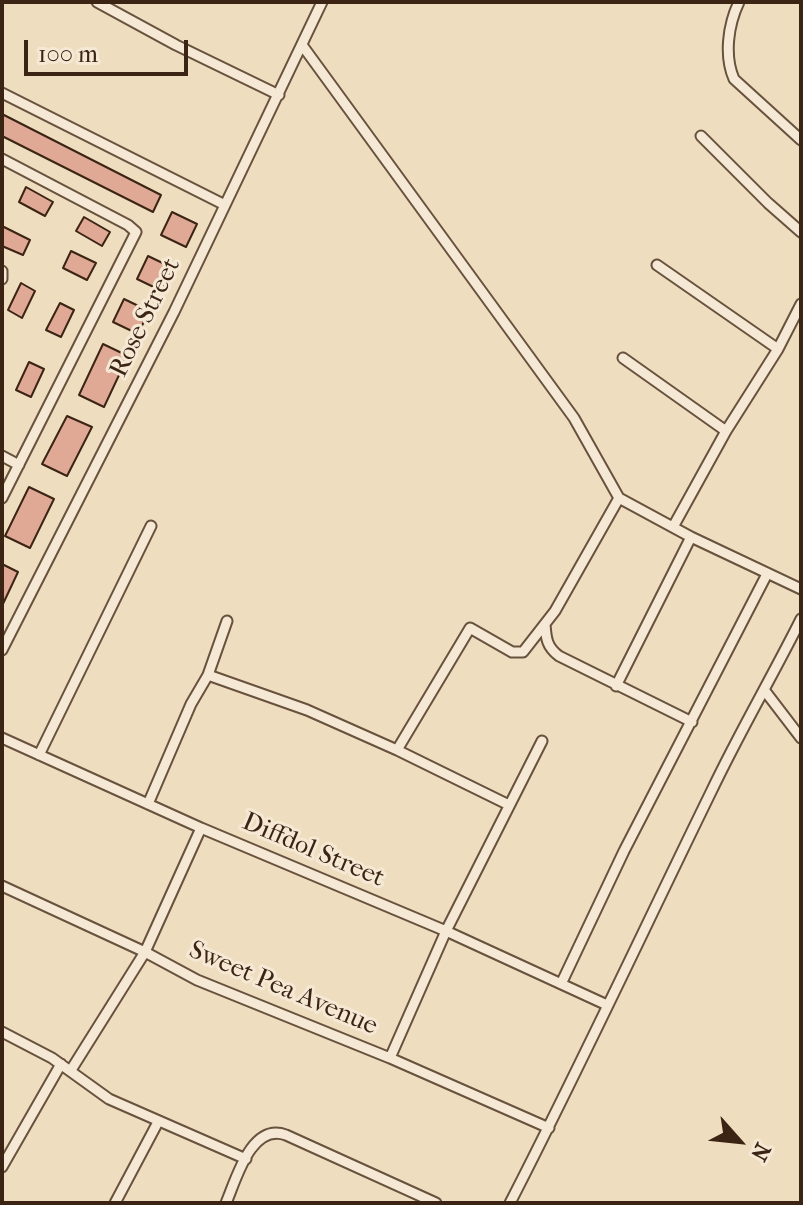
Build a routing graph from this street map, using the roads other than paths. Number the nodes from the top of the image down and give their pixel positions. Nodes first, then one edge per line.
1 (97, 2) edge
2 (322, 2) edge
3 (739, 2) edge
4 (302, 45) junction
5 (2, 93) edge
6 (279, 95) junction
7 (701, 136) dead end
8 (801, 140) edge
9 (2, 159) edge
10 (225, 205) junction
11 (801, 232) edge
12 (657, 265) dead end
13 (2, 271) edge
14 (2, 279) edge
15 (801, 304) edge
16 (778, 349) junction
17 (623, 358) dead end
18 (726, 431) junction
19 (2, 456) edge
20 (19, 465) junction
21 (2, 498) edge
22 (619, 498) junction
23 (151, 526) dead end
24 (673, 527) junction
25 (691, 537) junction
26 (767, 574) junction
27 (801, 589) edge
28 (801, 619) edge
29 (227, 621) dead end
30 (545, 624) junction
31 (2, 650) edge
32 (208, 675) junction
33 (616, 686) junction
34 (765, 691) junction
35 (692, 722) junction
36 (2, 738) edge
37 (801, 738) edge
38 (542, 741) dead end
39 (397, 750) junction
40 (39, 755) junction
41 (148, 804) junction
42 (509, 805) junction
43 (201, 828) junction
44 (2, 886) edge
45 (446, 931) junction
46 (145, 952) junction
47 (561, 984) junction
48 (607, 1005) junction
49 (2, 1032) edge
50 (390, 1058) junction
51 (61, 1064) junction
52 (71, 1070) junction
53 (158, 1122) junction
54 (549, 1128) junction
55 (246, 1159) junction
56 (2, 1167) edge
57 (115, 1203) edge
58 (226, 1203) edge
59 (436, 1203) edge
60 (510, 1203) edge

1 - 6 street
2 - 4 street, Rose Street
3 - 8 street
4 - 6 street, Rose Street
4 - 22 street
5 - 10 street
6 - 10 street, Rose Street
7 - 11 street
9 - 20 street
10 - 31 street, Rose Street
12 - 16 street
13 - 14 street
15 - 16 street
16 - 18 street
17 - 18 street
18 - 24 street
19 - 20 street
20 - 21 street
22 - 24 street
22 - 30 street
23 - 40 street
24 - 25 street
25 - 26 street
25 - 33 street
26 - 27 street
26 - 35 street
28 - 34 street
29 - 32 street
30 - 33 street
30 - 39 street
32 - 39 street
32 - 41 street
33 - 35 street
34 - 37 street
34 - 48 street
35 - 47 street
36 - 40 street, Diffdol Street
38 - 42 street
39 - 42 street
40 - 41 street, Diffdol Street
41 - 43 street, Diffdol Street
42 - 45 street
43 - 45 street, Diffdol Street
43 - 46 street
44 - 46 street, Sweet Pea Avenue
45 - 47 street, Diffdol Street
45 - 50 street
46 - 50 street, Sweet Pea Avenue
46 - 52 street
47 - 48 street, Diffdol Street
48 - 54 street
49 - 51 street
50 - 54 street, Sweet Pea Avenue
51 - 52 street
51 - 56 street
52 - 53 street
53 - 55 street
53 - 57 street
54 - 60 street
55 - 58 street
55 - 59 street

